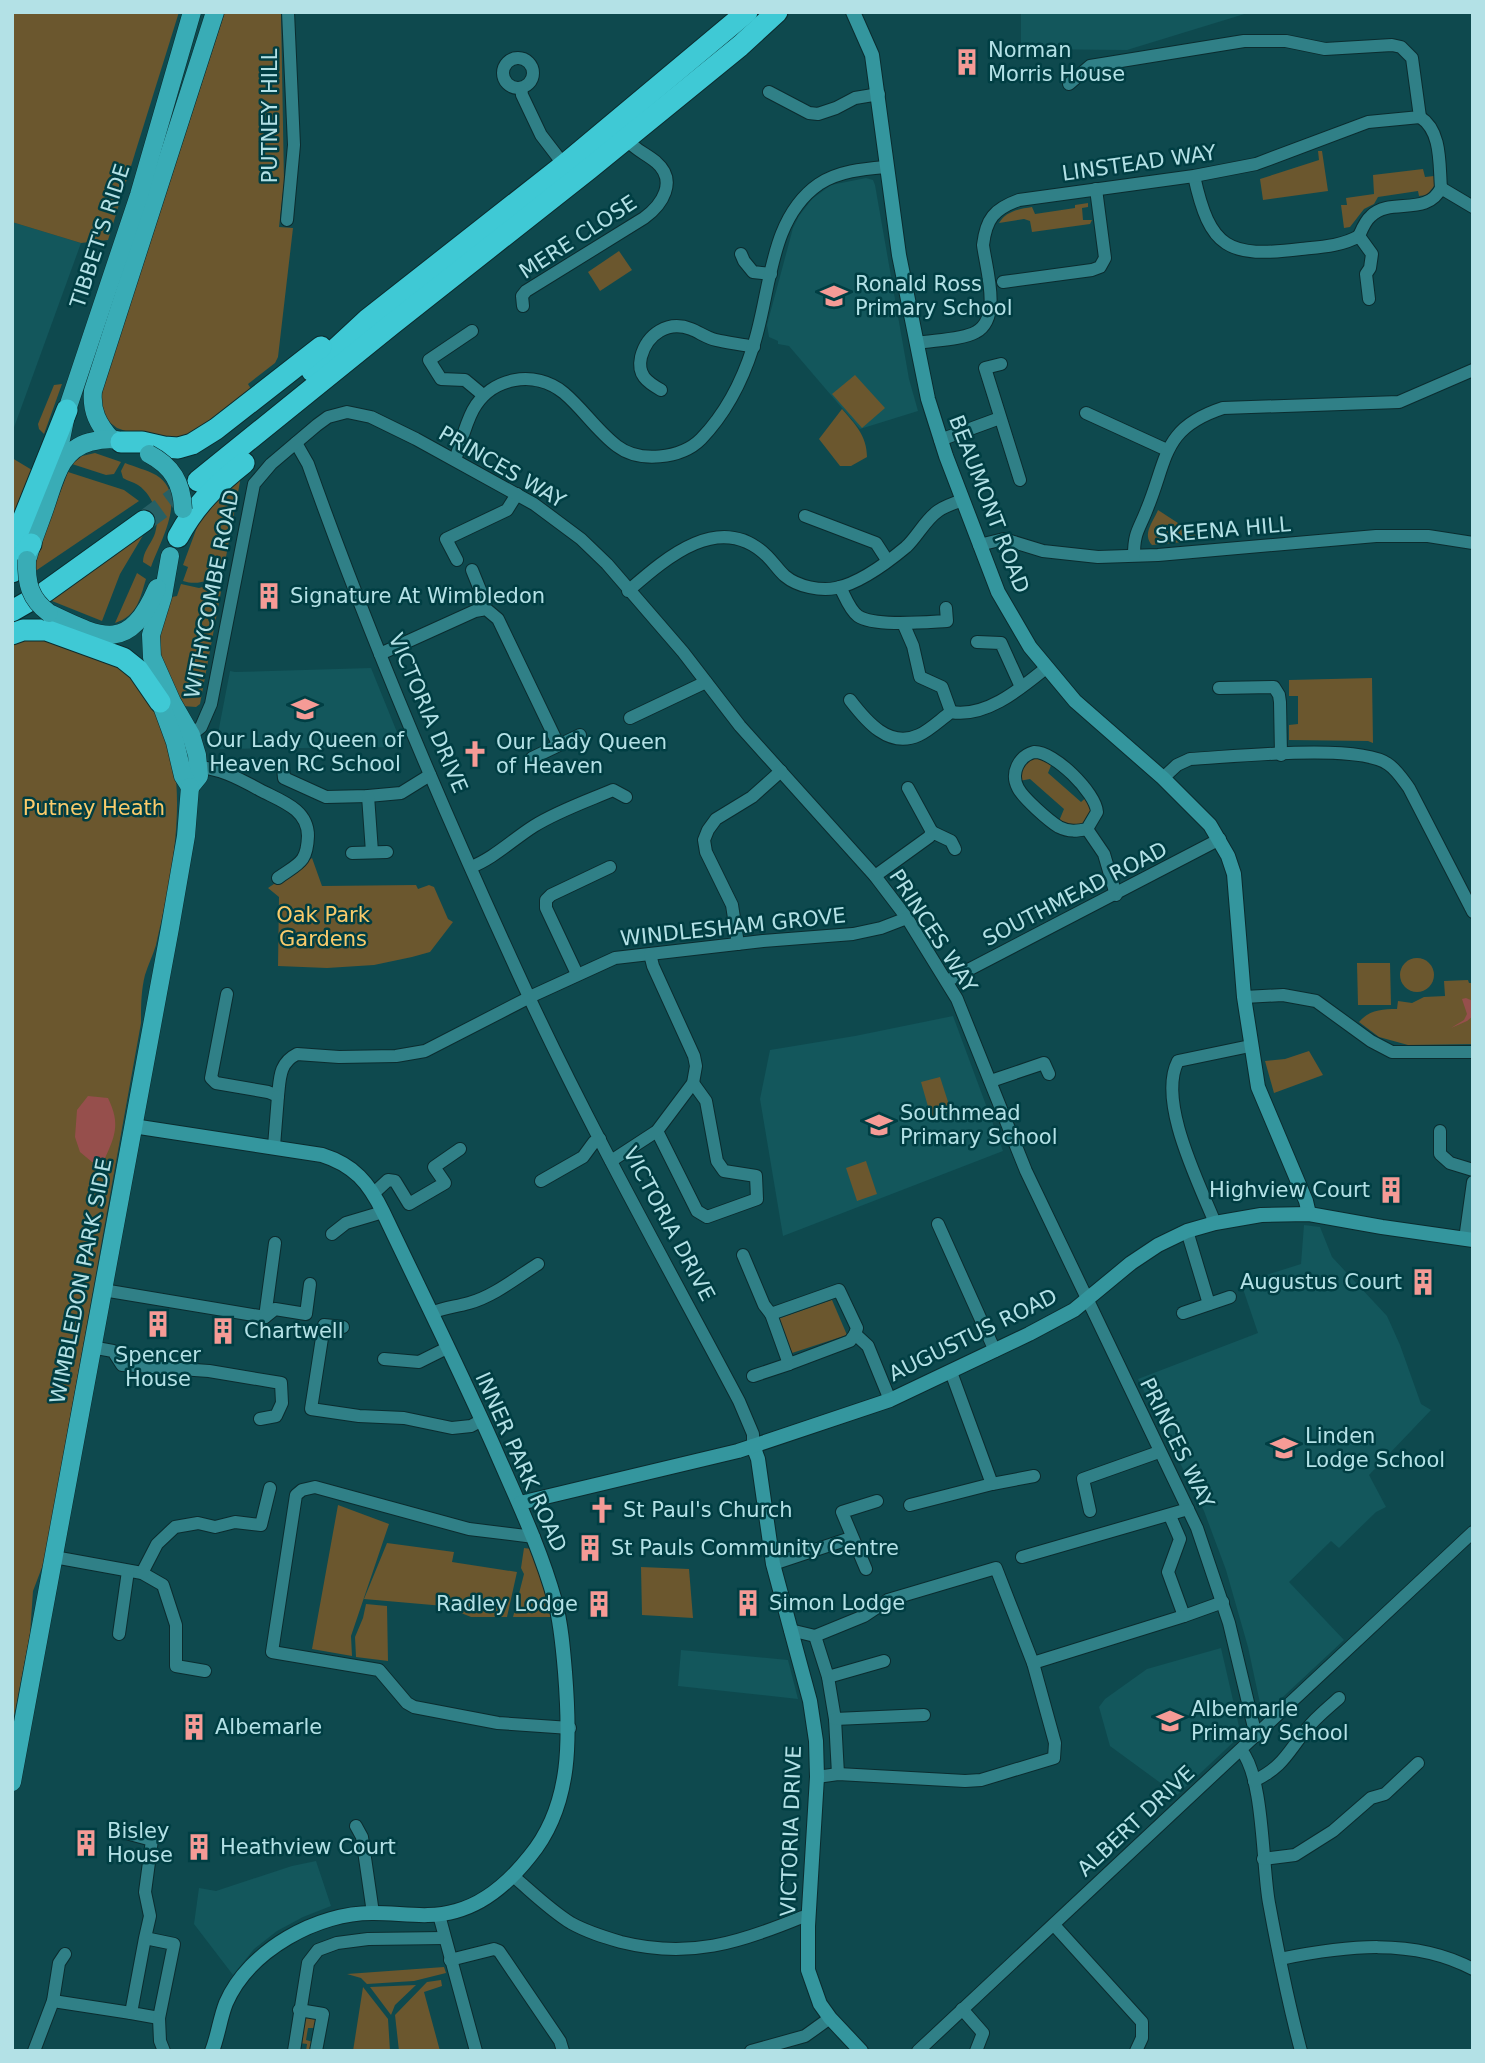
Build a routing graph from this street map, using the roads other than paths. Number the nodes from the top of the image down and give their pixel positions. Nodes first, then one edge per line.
1 (192, 12) edge
2 (215, 12) edge
3 (288, 12) edge
4 (747, 12) edge
5 (777, 12) edge
6 (853, 12) edge
7 (1069, 84) dead end
8 (521, 88) dead end
9 (769, 92) dead end
10 (878, 94) junction
11 (1420, 117) junction
12 (625, 138) junction
13 (564, 165) junction
14 (886, 167) junction
15 (1194, 176) junction
16 (1441, 188) junction
17 (1096, 189) junction
18 (1473, 207) edge
19 (286, 220) dead end
20 (1359, 236) junction
21 (741, 254) dead end
22 (771, 274) junction
23 (1003, 282) dead end
24 (1369, 299) dead end
25 (523, 306) dead end
26 (368, 319) junction
27 (472, 331) dead end
28 (917, 342) junction
29 (366, 346) junction
30 (754, 346) junction
31 (1001, 364) dead end
32 (1473, 370) edge
33 (661, 390) dead end
34 (484, 395) junction
35 (67, 410) junction
36 (356, 413) joint
37 (1086, 413) dead end
38 (1000, 418) junction
39 (116, 440) junction
40 (940, 440) junction
41 (296, 443) junction
42 (229, 448) junction
43 (1167, 450) junction
44 (455, 460) junction
45 (56, 474) junction
46 (194, 475) tunnel mouth
47 (1020, 480) dead end
48 (517, 494) junction
49 (962, 500) junction
50 (805, 516) dead end
51 (1473, 543) edge
52 (979, 545) junction
53 (174, 547) junction
54 (1134, 555) junction
55 (21, 556) edge
56 (457, 560) dead end
57 (887, 560) junction
58 (472, 570) dead end
59 (840, 587) junction
60 (628, 591) junction
61 (12, 595) edge
62 (946, 608) dead end
63 (480, 610) junction
64 (12, 611) edge
65 (57, 617) junction
66 (903, 623) junction
67 (12, 628) edge
68 (12, 634) edge
69 (105, 635) junction
70 (977, 642) dead end
71 (380, 654) junction
72 (1046, 668) junction
73 (706, 682) junction
74 (1021, 687) junction
75 (1219, 688) dead end
76 (850, 700) dead end
77 (169, 706) junction
78 (951, 712) junction
79 (206, 715) junction
80 (630, 718) dead end
81 (173, 734) junction
82 (191, 735) junction
83 (580, 735) dead end
84 (558, 744) junction
85 (1281, 755) junction
86 (532, 758) dead end
87 (190, 767) junction
88 (283, 768) dead end
89 (781, 771) junction
90 (430, 775) junction
91 (1163, 778) junction
92 (908, 788) dead end
93 (368, 796) junction
94 (626, 797) dead end
95 (1087, 829) junction
96 (932, 832) junction
97 (1220, 839) junction
98 (955, 849) dead end
99 (372, 852) junction
100 (387, 852) dead end
101 (352, 853) dead end
102 (471, 867) junction
103 (610, 867) dead end
104 (875, 876) junction
105 (278, 878) dead end
106 (1116, 895) junction
107 (1473, 912) edge
108 (907, 918) junction
109 (738, 944) junction
110 (650, 954) junction
111 (577, 974) junction
112 (947, 981) junction
113 (227, 994) dead end
114 (529, 997) junction
115 (1244, 997) junction
116 (1250, 1046) junction
117 (1473, 1052) edge
118 (1049, 1074) dead end
119 (990, 1081) junction
120 (693, 1083) junction
121 (278, 1096) junction
122 (133, 1126) junction
123 (1440, 1130) dead end
124 (657, 1131) junction
125 (600, 1139) junction
126 (274, 1146) junction
127 (460, 1149) dead end
128 (611, 1161) junction
129 (1473, 1170) edge
130 (541, 1181) dead end
131 (1473, 1181) edge
132 (373, 1193) junction
133 (383, 1212) junction
134 (1309, 1213) junction
135 (1215, 1223) junction
136 (938, 1224) dead end
137 (1186, 1231) junction
138 (332, 1234) dead end
139 (1469, 1240) edge
140 (275, 1243) dead end
141 (743, 1255) dead end
142 (538, 1264) dead end
143 (310, 1284) dead end
144 (103, 1290) junction
145 (1230, 1297) dead end
146 (1086, 1300) junction
147 (1209, 1304) junction
148 (431, 1313) junction
149 (1183, 1313) dead end
150 (771, 1314) junction
151 (265, 1317) junction
152 (344, 1327) dead end
153 (855, 1334) junction
154 (92, 1347) junction
155 (447, 1348) junction
156 (995, 1351) junction
157 (384, 1359) dead end
158 (789, 1364) junction
159 (951, 1372) junction
160 (753, 1377) dead end
161 (890, 1400) junction
162 (260, 1419) dead end
163 (482, 1420) junction
164 (753, 1446) junction
165 (1159, 1452) junction
166 (1034, 1475) dead end
167 (992, 1484) junction
168 (270, 1488) dead end
169 (877, 1501) dead end
170 (520, 1503) junction
171 (911, 1505) dead end
172 (1188, 1508) junction
173 (1090, 1511) dead end
174 (1170, 1516) junction
175 (1473, 1532) edge
176 (534, 1537) junction
177 (851, 1538) junction
178 (54, 1557) junction
179 (1022, 1557) dead end
180 (774, 1564) junction
181 (866, 1569) dead end
182 (128, 1571) junction
183 (142, 1573) junction
184 (1223, 1602) junction
185 (1184, 1616) junction
186 (790, 1630) junction
187 (119, 1634) dead end
188 (815, 1636) junction
189 (884, 1661) dead end
190 (1033, 1663) junction
191 (205, 1671) dead end
192 (828, 1677) junction
193 (1339, 1698) dead end
194 (924, 1715) dead end
195 (835, 1719) junction
196 (569, 1728) junction
197 (1256, 1736) junction
198 (1241, 1749) junction
199 (1418, 1763) dead end
200 (838, 1774) junction
201 (817, 1777) junction
202 (1254, 1781) junction
203 (12, 1782) edge
204 (356, 1826) dead end
205 (126, 1833) dead end
206 (1264, 1859) junction
207 (513, 1876) junction
208 (373, 1913) junction
209 (439, 1915) junction
210 (808, 1917) junction
211 (1054, 1925) junction
212 (145, 1938) junction
213 (444, 1938) junction
214 (65, 1954) dead end
215 (1280, 1959) junction
216 (450, 1960) junction
217 (1473, 1969) edge
218 (53, 2001) junction
219 (962, 2009) junction
220 (299, 2010) junction
221 (131, 2013) junction
222 (159, 2018) junction
223 (830, 2018) junction
224 (34, 2051) edge
225 (164, 2051) edge
226 (212, 2051) edge
227 (294, 2051) edge
228 (316, 2051) edge
229 (476, 2051) edge
230 (563, 2051) edge
231 (751, 2051) edge
232 (861, 2051) edge
233 (918, 2051) edge
234 (976, 2051) edge
235 (1136, 2051) edge
236 (1301, 2051) edge

1 - 35 main road, TIBBET'S RIDE
2 - 39 main road, TIBBET'S RIDE
3 - 19 street, PUTNEY HILL
4 - 13 highway
5 - 12 highway
6 - 10 street, BEAUMONT ROAD
7 - 11 street
8 - 13 street
9 - 10 street
10 - 14 street, BEAUMONT ROAD
11 - 15 street, LINSTEAD WAY
11 - 16 street
12 - 25 street, MERE CLOSE
12 - 29 highway
13 - 26 highway
14 - 22 street
14 - 28 street, BEAUMONT ROAD
15 - 17 street, LINSTEAD WAY
15 - 20 street
16 - 18 street
16 - 20 street
17 - 23 street
17 - 28 street, LINSTEAD WAY
20 - 24 street
21 - 22 street
22 - 30 street
26 - 39 highway
26 - 42 highway
27 - 34 street
28 - 40 street, BEAUMONT ROAD
29 - 42 highway
29 - 53 highway
30 - 33 street
30 - 34 street
31 - 38 street
32 - 43 street
34 - 44 street
35 - 45 main road, TIBBET'S RIDE
35 - 55 highway
36 - 41 street, WITHYCOMBE ROAD
36 - 44 street, PRINCES WAY
37 - 43 street
38 - 40 street
38 - 47 street
39 - 45 main road
39 - 53 main road, bridge
40 - 49 street, BEAUMONT ROAD
41 - 71 street, VICTORIA DRIVE
41 - 79 street, WITHYCOMBE ROAD
42 - 46 highway
43 - 54 street
44 - 48 street, PRINCES WAY
45 - 55 main road
48 - 56 street
48 - 60 street, PRINCES WAY
49 - 52 street, BEAUMONT ROAD
49 - 57 street
50 - 57 street
51 - 54 street, SKEENA HILL
52 - 54 street, SKEENA HILL
52 - 72 street, BEAUMONT ROAD
53 - 69 main road
53 - 77 main road
55 - 65 main road, bridge
57 - 59 street
58 - 63 street
59 - 60 street
59 - 66 street
60 - 73 street, PRINCES WAY
61 - 64 highway
62 - 66 street
63 - 71 street
63 - 84 street
65 - 67 highway
65 - 69 main road
66 - 78 street
68 - 77 highway
69 - 77 main road
70 - 74 street
71 - 90 street, VICTORIA DRIVE
72 - 74 street
72 - 91 street, BEAUMONT ROAD
73 - 80 street
73 - 89 street, PRINCES WAY
74 - 78 street
75 - 85 street
76 - 78 street
77 - 79 street, WITHYCOMBE ROAD
77 - 81 main road
77 - 82 main road
79 - 82 street, WITHYCOMBE ROAD
81 - 82 street
81 - 87 main road
82 - 87 main road
83 - 84 street
84 - 86 street
85 - 91 street
85 - 107 street
87 - 105 street
87 - 122 main road, WIMBLEDON PARK SIDE
88 - 93 street
89 - 104 street, PRINCES WAY
89 - 109 street
90 - 93 street
90 - 102 street, VICTORIA DRIVE
91 - 97 street, BEAUMONT ROAD
92 - 96 street
93 - 99 street
94 - 102 street
95 - 95 street
95 - 106 street
96 - 98 street
96 - 104 street
97 - 106 street, SOUTHMEAD ROAD
97 - 115 street, BEAUMONT ROAD
99 - 100 street
99 - 101 street
102 - 114 street, VICTORIA DRIVE
103 - 111 street
104 - 108 street, PRINCES WAY
106 - 112 street, SOUTHMEAD ROAD
108 - 109 street, WINDLESHAM GROVE
108 - 112 street, PRINCES WAY
109 - 110 street, WINDLESHAM GROVE
110 - 111 street, WINDLESHAM GROVE
110 - 120 street
111 - 114 street, WINDLESHAM GROVE
112 - 119 street, PRINCES WAY
113 - 121 street
114 - 121 street, WINDLESHAM GROVE
114 - 125 street, VICTORIA DRIVE
115 - 116 street, BEAUMONT ROAD
115 - 117 street
116 - 134 street, BEAUMONT ROAD
116 - 135 street
118 - 119 street
119 - 146 street, PRINCES WAY
120 - 124 street
120 - 124 street
121 - 126 street, WINDLESHAM GROVE
122 - 126 street, INNER PARK ROAD
122 - 144 main road, WIMBLEDON PARK SIDE
123 - 129 street
124 - 128 street
125 - 128 street, VICTORIA DRIVE
125 - 130 street
126 - 132 street, INNER PARK ROAD
127 - 132 street
128 - 164 street, VICTORIA DRIVE
131 - 139 street
132 - 133 street, INNER PARK ROAD
133 - 138 street
133 - 148 street, INNER PARK ROAD
134 - 135 street, AUGUSTUS ROAD
134 - 139 street, AUGUSTUS ROAD
135 - 137 street, AUGUSTUS ROAD
136 - 156 street
137 - 146 street, AUGUSTUS ROAD
137 - 147 street
140 - 151 street
141 - 150 street
142 - 148 street
143 - 151 street
144 - 151 street
144 - 154 main road, WIMBLEDON PARK SIDE
145 - 147 street
146 - 156 street, AUGUSTUS ROAD
146 - 165 street, PRINCES WAY
147 - 149 street
148 - 155 street, INNER PARK ROAD
150 - 153 street
150 - 158 street
152 - 163 street
153 - 158 street
153 - 161 street
154 - 162 street
154 - 178 main road, WIMBLEDON PARK SIDE
155 - 157 street
155 - 163 street, INNER PARK ROAD
156 - 159 street, AUGUSTUS ROAD
158 - 160 street
159 - 161 street, AUGUSTUS ROAD
159 - 167 street
161 - 164 street, AUGUSTUS ROAD
163 - 170 street, INNER PARK ROAD
164 - 170 street, AUGUSTUS ROAD
164 - 180 street, VICTORIA DRIVE
165 - 172 street, PRINCES WAY
165 - 173 street
166 - 167 street
167 - 171 street
168 - 183 street
169 - 177 street
170 - 176 street, INNER PARK ROAD
172 - 174 street
172 - 184 street, PRINCES WAY
174 - 179 street
174 - 185 street
175 - 197 street, ALBERT DRIVE
176 - 196 street, INNER PARK ROAD
176 - 196 street
177 - 180 street
177 - 181 street
178 - 182 street
178 - 203 main road, WIMBLEDON PARK SIDE
180 - 186 street, VICTORIA DRIVE
182 - 183 street
182 - 187 street
183 - 191 street
184 - 185 street
184 - 197 street, PRINCES WAY
185 - 190 street
186 - 188 street
186 - 201 street, VICTORIA DRIVE
188 - 190 street
188 - 192 street
189 - 192 street
190 - 200 street
192 - 195 street
193 - 202 street
194 - 195 street
195 - 200 street
196 - 207 street, INNER PARK ROAD
197 - 198 street, ALBERT DRIVE
198 - 202 street
198 - 211 street, ALBERT DRIVE
199 - 206 street
200 - 201 street
201 - 210 street, VICTORIA DRIVE
202 - 206 street
204 - 208 street
205 - 212 street
206 - 215 street
207 - 209 street, INNER PARK ROAD
207 - 210 street
208 - 209 street, INNER PARK ROAD
208 - 226 street, INNER PARK ROAD
209 - 213 street
210 - 223 street, VICTORIA DRIVE
211 - 219 street, ALBERT DRIVE
211 - 235 street
212 - 221 street
212 - 222 street
213 - 216 street
213 - 220 street
214 - 218 street
215 - 217 street
215 - 236 street
216 - 229 street
216 - 230 street
218 - 221 street
218 - 224 street
219 - 233 street, ALBERT DRIVE
219 - 234 street
220 - 227 street
220 - 228 street
221 - 222 street
222 - 225 street
223 - 231 street
223 - 232 street, VICTORIA DRIVE

